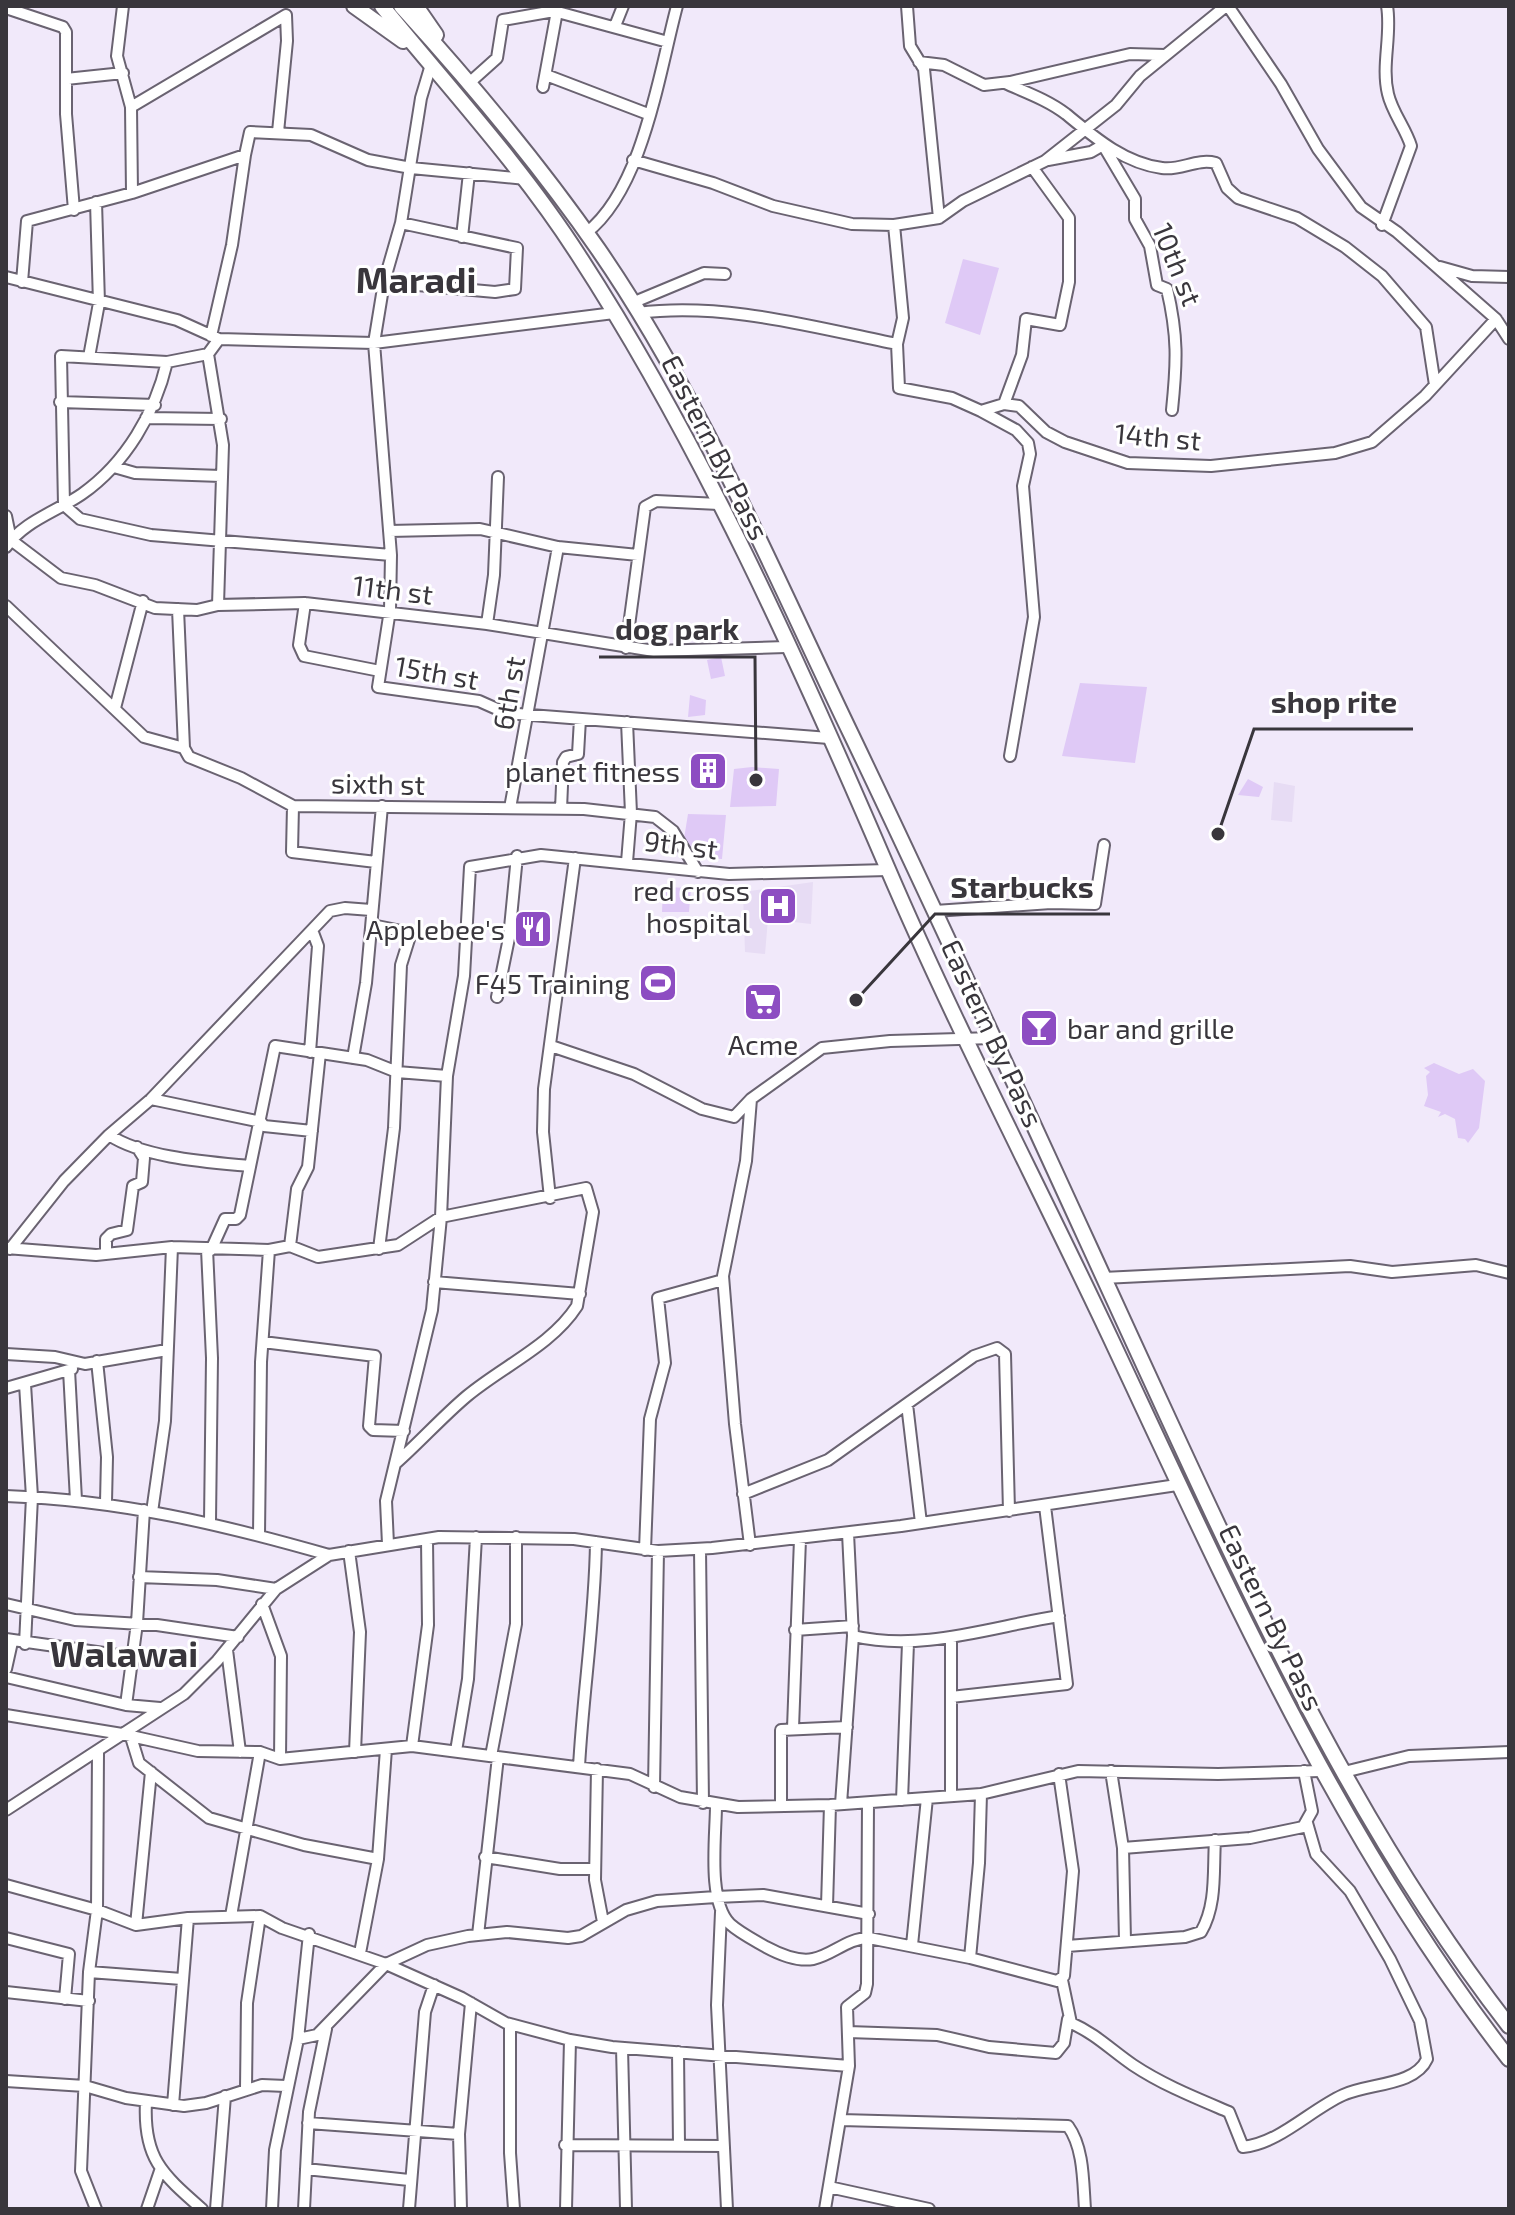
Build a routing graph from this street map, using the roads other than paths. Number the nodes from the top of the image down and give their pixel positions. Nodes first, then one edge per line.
1 (123, 6) edge
2 (354, 6) edge
3 (382, 6) edge
4 (401, 6) edge
5 (416, 6) edge
6 (623, 6) edge
7 (677, 6) edge
8 (907, 6) edge
9 (1227, 6) edge
10 (1387, 6) edge
11 (6, 8) edge
12 (556, 9) edge
13 (615, 26) junction
14 (668, 42) junction
15 (414, 49) junction
16 (444, 54) junction
17 (1165, 55) junction
18 (919, 62) junction
19 (430, 68) junction
20 (123, 73) junction
21 (546, 75) junction
22 (66, 79) junction
23 (1005, 83) junction
24 (468, 84) junction
25 (543, 87) dead end
26 (131, 107) junction
27 (648, 114) junction
28 (1083, 131) junction
29 (278, 132) junction
30 (1103, 145) junction
31 (245, 155) junction
32 (633, 160) junction
33 (1045, 161) junction
34 (1032, 167) junction
35 (411, 168) junction
36 (469, 173) junction
37 (526, 179) junction
38 (132, 193) junction
39 (96, 202) junction
40 (74, 210) junction
41 (939, 218) junction
42 (401, 223) junction
43 (894, 225) junction
44 (1382, 225) junction
45 (586, 233) junction
46 (462, 237) junction
47 (1435, 265) junction
48 (725, 274) dead end
49 (6, 277) edge
50 (1509, 277) edge
51 (22, 282) junction
52 (384, 282) junction
53 (99, 303) junction
54 (635, 308) junction
55 (614, 313) junction
56 (1496, 319) junction
57 (215, 337) junction
58 (1509, 339) edge
59 (374, 343) junction
60 (897, 344) junction
61 (208, 354) junction
62 (89, 357) junction
63 (167, 362) junction
64 (1435, 385) junction
65 (60, 402) junction
66 (1004, 404) junction
67 (155, 405) junction
68 (1172, 410) dead end
69 (981, 411) junction
70 (146, 418) junction
71 (221, 419) junction
72 (114, 467) junction
73 (221, 476) junction
74 (498, 477) dead end
75 (719, 504) junction
76 (64, 505) junction
77 (6, 516) edge
78 (389, 531) junction
79 (493, 531) junction
80 (219, 541) junction
81 (9, 544) edge
82 (558, 547) junction
83 (391, 555) junction
84 (638, 555) junction
85 (143, 601) junction
86 (305, 603) junction
87 (218, 605) junction
88 (6, 606) edge
89 (178, 609) junction
90 (388, 614) junction
91 (487, 624) junction
92 (543, 632) junction
93 (786, 647) junction
94 (626, 648) junction
95 (380, 671) junction
96 (115, 708) junction
97 (530, 715) junction
98 (580, 719) junction
99 (627, 722) junction
100 (829, 738) junction
101 (184, 748) junction
102 (1010, 756) dead end
103 (293, 806) junction
104 (382, 806) junction
105 (510, 808) junction
106 (561, 809) junction
107 (631, 813) junction
108 (1104, 845) dead end
109 (517, 856) junction
110 (575, 858) junction
111 (376, 862) junction
112 (627, 862) junction
113 (888, 870) junction
114 (698, 872) junction
115 (371, 910) junction
116 (935, 911) junction
117 (372, 925) junction
118 (312, 930) junction
119 (497, 997) dead end
120 (993, 1038) junction
121 (968, 1039) junction
122 (551, 1046) junction
123 (315, 1052) junction
124 (353, 1058) junction
125 (397, 1072) junction
126 (447, 1076) junction
127 (151, 1099) junction
128 (751, 1099) junction
129 (261, 1122) junction
130 (312, 1131) junction
131 (109, 1135) junction
132 (137, 1147) junction
133 (249, 1166) junction
134 (550, 1198) junction
135 (441, 1217) junction
136 (290, 1246) junction
137 (172, 1247) junction
138 (8, 1249) edge
139 (209, 1249) junction
140 (379, 1249) junction
141 (269, 1250) junction
142 (106, 1254) junction
143 (1509, 1273) edge
144 (1103, 1278) junction
145 (723, 1280) junction
146 (434, 1282) junction
147 (580, 1294) junction
148 (263, 1342) junction
149 (167, 1350) junction
150 (6, 1354) edge
151 (97, 1361) junction
152 (85, 1364) junction
153 (69, 1370) junction
154 (25, 1384) junction
155 (6, 1388) edge
156 (907, 1404) junction
157 (404, 1431) junction
158 (393, 1466) junction
159 (1177, 1485) junction
160 (743, 1494) junction
161 (6, 1496) edge
162 (32, 1497) junction
163 (76, 1500) junction
164 (106, 1502) junction
165 (1045, 1506) junction
166 (148, 1511) junction
167 (1009, 1511) junction
168 (210, 1521) junction
169 (921, 1523) junction
170 (848, 1533) junction
171 (259, 1535) junction
172 (476, 1537) junction
173 (516, 1537) junction
174 (427, 1539) junction
175 (800, 1539) junction
176 (596, 1542) junction
177 (388, 1544) junction
178 (750, 1545) junction
179 (700, 1549) junction
180 (645, 1550) junction
181 (349, 1551) junction
182 (658, 1551) junction
183 (329, 1555) junction
184 (139, 1577) junction
185 (276, 1589) junction
186 (6, 1604) edge
187 (262, 1604) junction
188 (28, 1608) junction
189 (1059, 1616) junction
190 (137, 1623) junction
191 (795, 1630) junction
192 (853, 1631) junction
193 (238, 1637) junction
194 (951, 1637) junction
195 (9, 1640) edge
196 (908, 1643) junction
197 (25, 1644) junction
198 (227, 1650) junction
199 (132, 1657) junction
200 (6, 1669) edge
201 (6, 1677) edge
202 (951, 1697) junction
203 (126, 1705) junction
204 (160, 1708) junction
205 (6, 1715) edge
206 (847, 1727) junction
207 (793, 1728) junction
208 (127, 1736) junction
209 (412, 1746) junction
210 (386, 1749) junction
211 (456, 1751) junction
212 (240, 1752) junction
213 (260, 1752) junction
214 (355, 1752) junction
215 (1509, 1752) edge
216 (98, 1753) junction
217 (494, 1757) junction
218 (280, 1759) junction
219 (579, 1767) junction
220 (597, 1769) junction
221 (1111, 1771) junction
222 (1304, 1771) junction
223 (1320, 1771) junction
224 (151, 1772) junction
225 (1344, 1772) junction
226 (1059, 1774) junction
227 (654, 1787) junction
228 (981, 1794) junction
229 (951, 1796) junction
230 (927, 1798) junction
231 (902, 1800) junction
232 (703, 1803) junction
233 (868, 1803) junction
234 (716, 1805) junction
235 (835, 1805) junction
236 (781, 1806) junction
237 (6, 1810) edge
238 (1307, 1823) junction
239 (245, 1831) junction
240 (1215, 1840) junction
241 (1123, 1848) junction
242 (485, 1857) junction
243 (378, 1859) junction
244 (595, 1869) junction
245 (6, 1885) edge
246 (716, 1897) junction
247 (827, 1906) junction
248 (97, 1910) junction
249 (721, 1912) junction
250 (869, 1914) junction
251 (231, 1916) junction
252 (260, 1916) junction
253 (188, 1918) junction
254 (603, 1922) junction
255 (136, 1925) junction
256 (309, 1934) junction
257 (478, 1935) junction
258 (6, 1938) edge
259 (869, 1938) junction
260 (1125, 1941) junction
261 (912, 1945) junction
262 (1067, 1946) junction
263 (360, 1953) junction
264 (970, 1958) junction
265 (386, 1964) junction
266 (89, 1972) junction
267 (182, 1979) junction
268 (1062, 1980) junction
269 (434, 1985) junction
270 (6, 1992) edge
271 (65, 1999) junction
272 (89, 2001) junction
273 (471, 2003) junction
274 (1068, 2019) junction
275 (510, 2024) junction
276 (326, 2026) junction
277 (1509, 2026) edge
278 (848, 2032) junction
279 (298, 2039) junction
280 (570, 2040) junction
281 (622, 2048) junction
282 (678, 2052) junction
283 (719, 2055) junction
284 (1509, 2059) edge
285 (849, 2066) junction
286 (6, 2081) edge
287 (85, 2086) junction
288 (286, 2086) junction
289 (246, 2089) junction
290 (225, 2096) junction
291 (146, 2102) junction
292 (173, 2105) junction
293 (841, 2120) junction
294 (308, 2123) junction
295 (418, 2131) junction
296 (459, 2134) junction
297 (565, 2145) junction
298 (624, 2145) junction
299 (679, 2145) junction
300 (724, 2146) junction
301 (161, 2168) junction
302 (306, 2169) junction
303 (409, 2180) junction
304 (829, 2187) junction
305 (96, 2209) edge
306 (147, 2209) edge
307 (202, 2209) edge
308 (216, 2209) edge
309 (272, 2209) edge
310 (304, 2209) edge
311 (409, 2209) edge
312 (461, 2209) edge
313 (514, 2209) edge
314 (566, 2209) edge
315 (626, 2209) edge
316 (727, 2209) edge
317 (825, 2209) edge
318 (929, 2209) edge
319 (1085, 2209) edge

1 - 20 street
2 - 15 main road
3 - 15 main road, Eastern By Pass
4 - 16 main road, Eastern By Pass
5 - 16 main road
6 - 13 street
7 - 14 street
8 - 18 street
9 - 17 street
9 - 44 street
10 - 44 street
11 - 22 street
12 - 13 street
12 - 21 street
12 - 24 street
13 - 14 street
14 - 27 street
15 - 19 main road, Eastern By Pass
16 - 24 main road, Eastern By Pass
17 - 23 street
17 - 28 street
18 - 23 street
18 - 41 street
19 - 35 street, 15th st
19 - 37 main road, Eastern By Pass
20 - 22 street
20 - 26 street
21 - 25 street
21 - 27 street
22 - 40 street
23 - 28 street
24 - 45 main road, Eastern By Pass
26 - 29 street
26 - 38 street
27 - 32 street
28 - 30 street
28 - 33 street
29 - 31 street
29 - 35 street
30 - 33 street
30 - 64 street
30 - 68 street, 10th st
31 - 38 street
31 - 57 street
32 - 43 street
32 - 45 street
33 - 34 street
34 - 41 street
34 - 66 street
35 - 36 street
35 - 42 street, 15th st
36 - 37 street
36 - 46 street
37 - 55 main road, Eastern By Pass
38 - 39 street
39 - 40 street
39 - 53 street
40 - 51 street
41 - 43 street
42 - 46 street
42 - 52 street, 15th st
43 - 60 street
44 - 47 street
45 - 54 main road, Eastern By Pass
46 - 52 street
47 - 50 street
47 - 56 street
48 - 54 street
49 - 51 street
51 - 53 street
52 - 59 street, 15th st
53 - 57 street
53 - 62 street
54 - 60 street
54 - 116 main road, Eastern By Pass
55 - 59 street
55 - 75 main road, Eastern By Pass
56 - 58 street
56 - 64 street, 14th st
57 - 59 street
57 - 61 street
59 - 78 street, 15th st
60 - 69 street
61 - 63 street
61 - 71 street
62 - 63 street
62 - 65 street
63 - 67 street
64 - 66 street, 14th st
65 - 67 street
65 - 76 street
66 - 69 street
67 - 70 street
69 - 102 street
70 - 71 street
70 - 72 street
71 - 73 street
72 - 73 street
72 - 76 street
73 - 80 street
74 - 79 street
75 - 84 street
75 - 93 main road, Eastern By Pass
76 - 80 street
76 - 81 street
77 - 81 street
78 - 79 street
78 - 83 street, 15th st
79 - 82 street
79 - 91 street
80 - 83 street
80 - 87 street
81 - 85 street, 11th st
82 - 84 street
82 - 92 street, 6th st
83 - 90 street, 15th st
84 - 94 street
85 - 89 street, 11th st
85 - 96 street
86 - 87 street, 11th st
86 - 90 street, 11th st
86 - 95 street
87 - 89 street, 11th st
88 - 96 street, sixth st
89 - 101 street
90 - 91 street, 11th st
90 - 95 street, 15th st
91 - 92 street, 11th st
92 - 94 street, 11th st
92 - 97 street, 6th st
93 - 94 street, 11th st
93 - 100 main road, Eastern By Pass
95 - 97 street, 15th st
96 - 101 street, sixth st
97 - 98 street, 15th st
97 - 105 street, 6th st
98 - 99 street, 15th st
98 - 106 street
99 - 100 street, 15th st
99 - 107 street
100 - 113 main road, Eastern By Pass
101 - 103 street, sixth st
103 - 104 street, sixth st
103 - 111 street
104 - 105 street, sixth st
104 - 111 street
105 - 106 street, sixth st
106 - 107 street, sixth st
107 - 112 street
107 - 114 street, sixth st
108 - 116 street
109 - 110 street, 9th st
109 - 119 street
109 - 126 street, 9th st
110 - 112 street, 9th st
110 - 122 street
111 - 115 street
112 - 114 street, 9th st
113 - 114 street, 9th st
113 - 121 main road, Eastern By Pass
115 - 117 street
115 - 118 street
116 - 120 main road, Eastern By Pass
117 - 124 street
117 - 125 street
118 - 123 street
118 - 127 street
120 - 121 street
120 - 144 main road, Eastern By Pass
121 - 128 street
121 - 159 main road, Eastern By Pass
122 - 128 street
122 - 134 street
123 - 124 street
123 - 129 street
123 - 130 street
124 - 125 street
125 - 126 street
125 - 140 street
126 - 135 street
127 - 129 street
127 - 131 street
128 - 145 street
129 - 130 street
129 - 133 street
130 - 136 street
131 - 132 street
131 - 138 street
132 - 133 street
132 - 142 street
133 - 139 street
134 - 135 street
134 - 147 street
135 - 140 street
135 - 146 street
136 - 140 street
136 - 141 street
137 - 139 street
137 - 142 street
137 - 149 street
138 - 142 street
139 - 141 street
139 - 168 street
141 - 148 street
143 - 144 street
144 - 225 main road, Eastern By Pass
145 - 160 street
145 - 180 street
146 - 147 street
146 - 157 street
147 - 158 street
148 - 157 street
148 - 171 street
149 - 151 street
149 - 166 street
150 - 152 street
151 - 152 street
151 - 164 street
152 - 153 street
153 - 154 street
153 - 163 street
154 - 155 street
154 - 162 street
156 - 160 street
156 - 167 street
156 - 169 street
157 - 158 street
158 - 177 street
159 - 165 street
159 - 223 main road, Eastern By Pass
160 - 178 street
161 - 162 street
162 - 163 street
162 - 188 street
163 - 164 street
164 - 166 street
165 - 167 street
165 - 189 street
166 - 168 street
166 - 184 street
167 - 169 street
168 - 171 street
169 - 170 street
170 - 175 street
170 - 192 street
171 - 183 street
172 - 173 street
172 - 174 street
172 - 211 street
173 - 176 street
173 - 217 street
174 - 177 street
174 - 209 street
175 - 178 street
175 - 191 street
176 - 180 street
176 - 219 street
177 - 181 street
178 - 179 street
179 - 182 street
179 - 232 street
180 - 182 street
181 - 183 street
181 - 214 street
182 - 227 street
183 - 185 street
184 - 185 street
184 - 190 street
185 - 187 street
186 - 188 street
187 - 193 street
187 - 218 street
188 - 190 street
188 - 197 street
189 - 194 street
189 - 202 street
190 - 193 street
190 - 199 street
191 - 192 street
191 - 207 street
192 - 196 street
192 - 206 street
193 - 198 street
194 - 196 street
194 - 202 street
195 - 197 street
195 - 200 street
196 - 231 street
197 - 199 street
198 - 204 street
198 - 212 street
199 - 203 street
201 - 203 street
202 - 229 street
203 - 204 street
204 - 208 street
205 - 208 street
206 - 207 street
206 - 235 street
207 - 236 street
208 - 212 street
208 - 216 street
208 - 224 street
209 - 210 street
209 - 211 street
210 - 214 street
210 - 243 street
211 - 217 street
212 - 213 street
213 - 218 street
213 - 239 street
214 - 218 street
215 - 225 street
216 - 237 street
216 - 248 street
217 - 219 street
217 - 242 street
219 - 220 street
220 - 227 street
220 - 244 street
221 - 222 street
221 - 226 street
221 - 241 street
222 - 223 street
222 - 238 street
223 - 284 main road, Eastern By Pass
224 - 239 street
224 - 255 street
225 - 277 main road, Eastern By Pass
226 - 228 street
226 - 262 street
227 - 232 street
228 - 229 street
228 - 264 street
229 - 230 street
230 - 231 street
230 - 261 street
231 - 233 street
232 - 234 street
233 - 235 street
233 - 250 street
234 - 236 street
234 - 246 street
235 - 236 street
235 - 247 street
238 - 240 street
238 - 274 street
239 - 243 street
239 - 251 street
240 - 241 street
240 - 260 street
241 - 260 street
242 - 244 street
242 - 257 street
243 - 263 street
244 - 254 street
245 - 248 street
246 - 247 street
246 - 249 street
246 - 254 street
247 - 250 street
248 - 255 street
248 - 266 street
249 - 259 street
249 - 283 street
250 - 259 street
251 - 252 street
251 - 253 street
252 - 256 street
252 - 289 street
253 - 255 street
253 - 267 street
254 - 257 street
256 - 263 street
256 - 279 street
257 - 265 street
258 - 271 street
259 - 261 street
259 - 278 street
260 - 262 street
261 - 264 street
262 - 268 street
263 - 265 street
264 - 268 street
265 - 269 street
265 - 276 street
266 - 267 street
266 - 272 street
267 - 292 street
268 - 274 street
269 - 273 street
269 - 295 street
270 - 271 street
271 - 272 street
272 - 287 street
273 - 275 street
273 - 296 street
274 - 278 street
275 - 280 street
275 - 313 street
276 - 279 street
276 - 294 street
278 - 285 street
279 - 288 street
280 - 281 street
280 - 297 street
281 - 282 street
281 - 298 street
282 - 283 street
282 - 299 street
283 - 285 street
283 - 300 street
285 - 293 street
286 - 287 street
287 - 291 street
287 - 305 street
288 - 289 street
288 - 309 street
289 - 290 street
290 - 292 street
290 - 308 street
291 - 292 street
291 - 301 street
293 - 304 street
293 - 319 street
294 - 295 street
294 - 302 street
295 - 296 street
295 - 303 street
296 - 312 street
297 - 298 street
297 - 314 street
298 - 299 street
298 - 315 street
299 - 300 street
300 - 316 street
301 - 306 street
301 - 307 street
302 - 303 street
302 - 310 street
303 - 311 street
304 - 317 street
304 - 318 street

